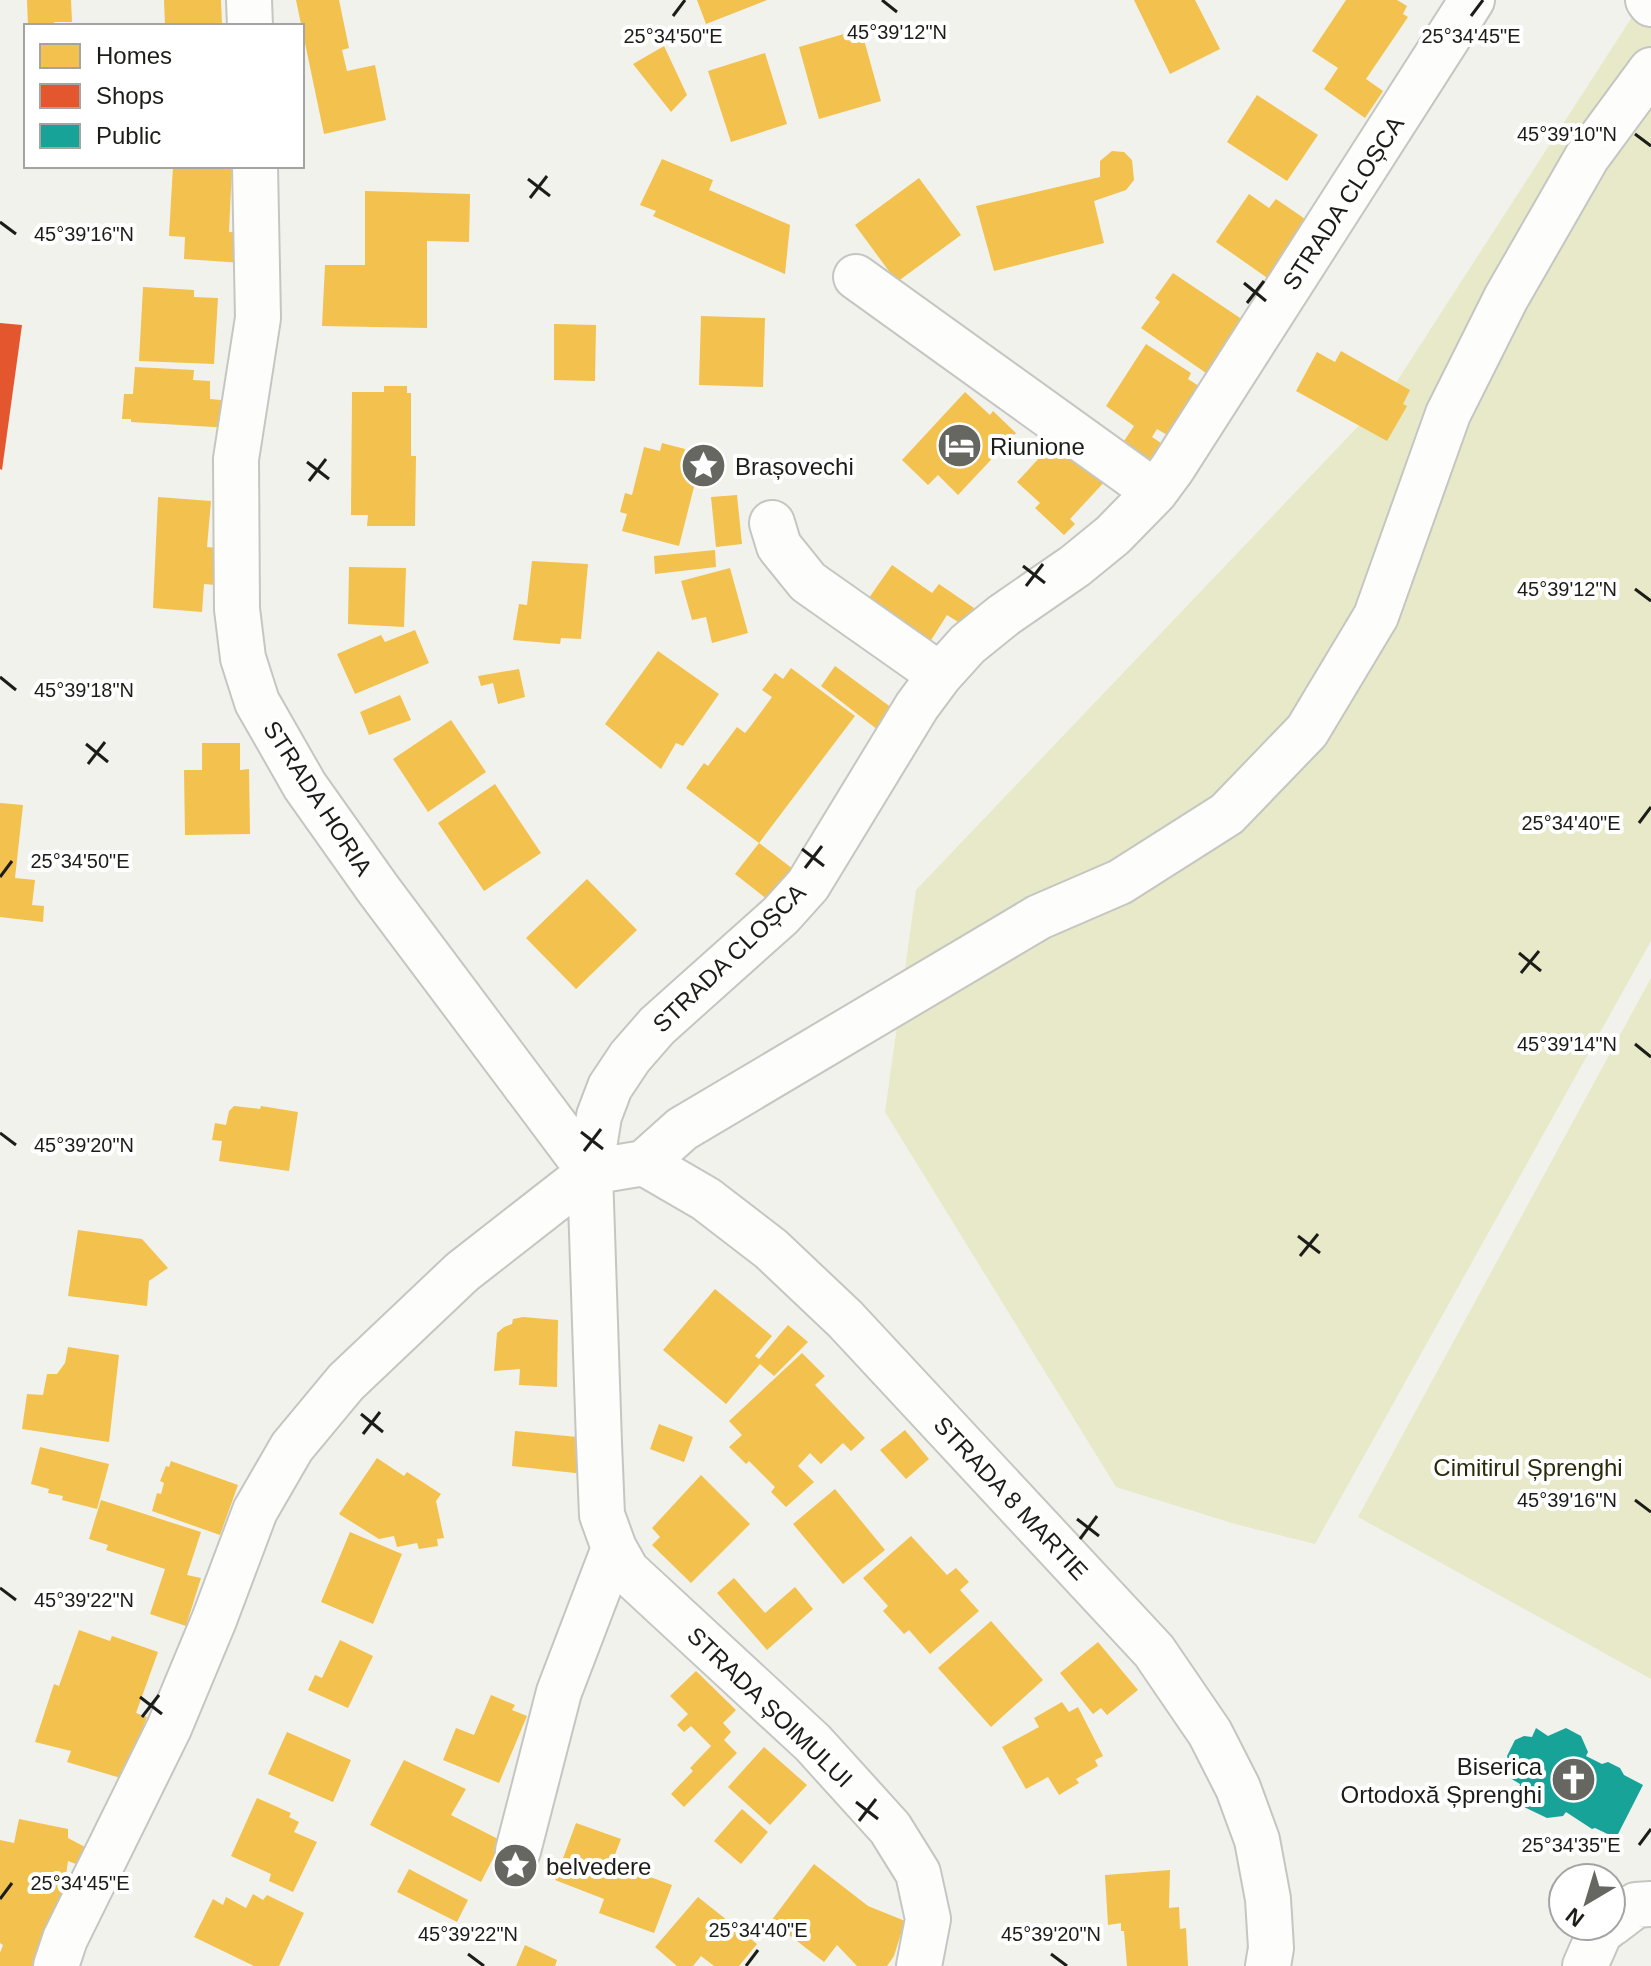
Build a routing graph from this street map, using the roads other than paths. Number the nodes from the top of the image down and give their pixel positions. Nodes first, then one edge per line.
1 (249, 0) edge
2 (1472, 0) edge
3 (250, 24) edge
4 (1651, 70) edge
5 (255, 168) edge
6 (856, 277) dead end
7 (1155, 492) junction
8 (772, 523) dead end
9 (940, 675) junction
10 (644, 1163) junction
11 (590, 1172) junction
12 (614, 1548) junction
13 (518, 1851) dead end
14 (1651, 1904) edge
15 (1627, 1912) edge
16 (1596, 1942) edge
17 (56, 1966) edge
18 (919, 1966) edge
19 (1268, 1966) edge
20 (1585, 1966) edge

1 - 3 street
2 - 7 street, STRADA CLOȘCA
4 - 10 street
5 - 11 street, STRADA HORIA
6 - 7 street
7 - 9 street, STRADA CLOȘCA
8 - 9 street
9 - 11 street, STRADA CLOȘCA
10 - 11 street
10 - 19 street, STRADA 8 MARTIE
11 - 12 street, STRADA ȘOIMULUI
11 - 17 street
12 - 13 street
12 - 18 street, STRADA ȘOIMULUI
14 - 15 street
16 - 20 street

